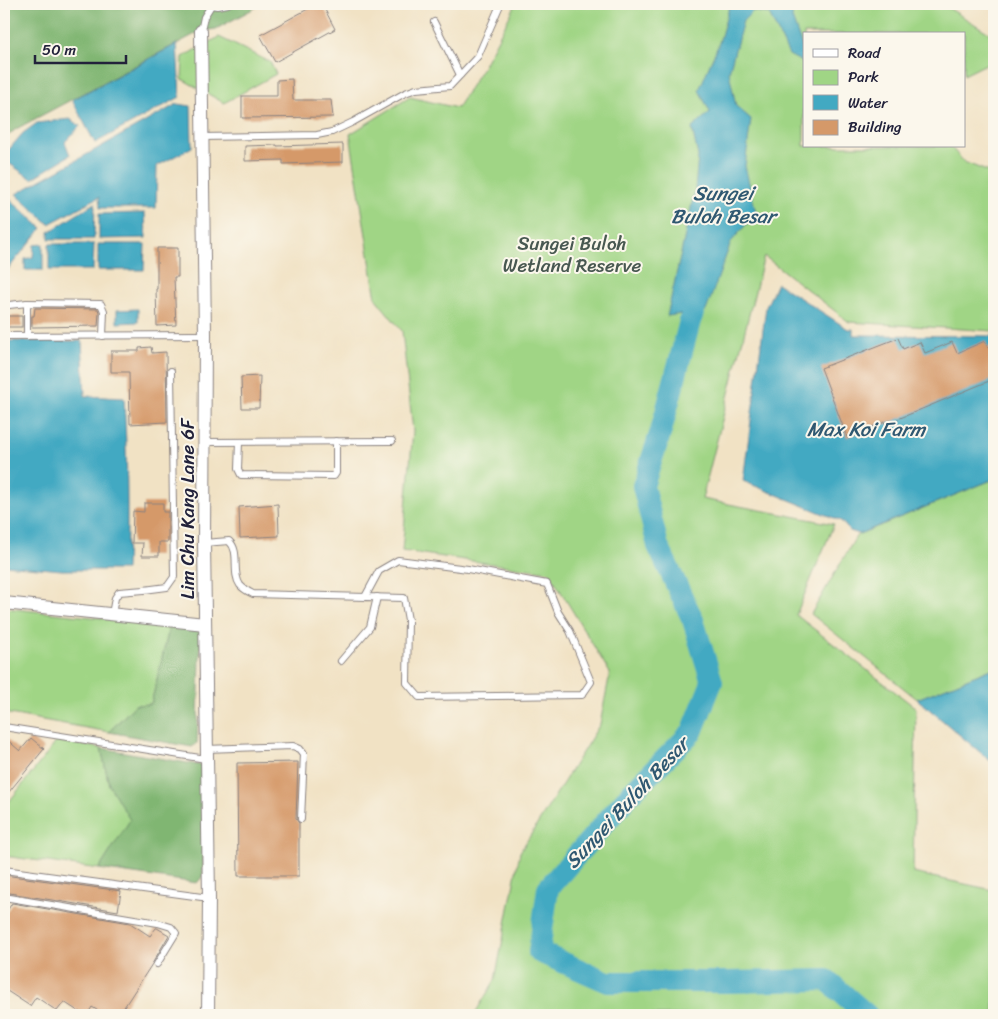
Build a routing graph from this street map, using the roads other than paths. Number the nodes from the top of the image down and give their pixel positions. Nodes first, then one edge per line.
1 (212, 4) edge
2 (228, 4) edge
3 (500, 5) dead end
4 (434, 22) dead end
5 (201, 31) joint
6 (460, 75) junction
7 (202, 136) junction
8 (27, 303) junction
9 (8, 305) dead end
10 (4, 336) edge
11 (27, 336) junction
12 (103, 336) junction
13 (205, 336) junction
14 (171, 371) dead end
15 (336, 441) junction
16 (392, 441) dead end
17 (205, 442) junction
18 (239, 442) junction
19 (204, 543) junction
20 (364, 597) junction
21 (377, 598) junction
22 (4, 603) edge
23 (112, 614) junction
24 (206, 624) junction
25 (342, 661) dead end
26 (4, 727) edge
27 (206, 754) junction
28 (301, 819) dead end
29 (4, 870) edge
30 (4, 897) edge
31 (209, 898) junction
32 (157, 964) dead end
33 (208, 1015) edge

1 - 2 lane
1 - 5 lane, Lim Chu Kang Lane 6F
3 - 6 lane
4 - 6 lane
5 - 7 street, Lim Chu Kang Lane 6F
6 - 7 lane
7 - 13 street, Lim Chu Kang Lane 6F
8 - 9 lane
8 - 11 lane
8 - 12 lane
10 - 11 lane
11 - 12 lane
12 - 13 lane
13 - 17 street, Lim Chu Kang Lane 6F
14 - 23 lane
15 - 16 lane
15 - 18 lane
15 - 18 lane
17 - 18 lane
17 - 19 street, Lim Chu Kang Lane 6F
19 - 20 lane
19 - 24 street, Lim Chu Kang Lane 6F
20 - 21 lane
20 - 21 lane
21 - 25 lane
22 - 23 street
23 - 24 street
24 - 27 street, Lim Chu Kang Lane 6F
26 - 27 lane
27 - 28 lane
27 - 31 street, Lim Chu Kang Lane 6F
29 - 31 lane
30 - 32 lane
31 - 33 street, Lim Chu Kang Lane 6F

